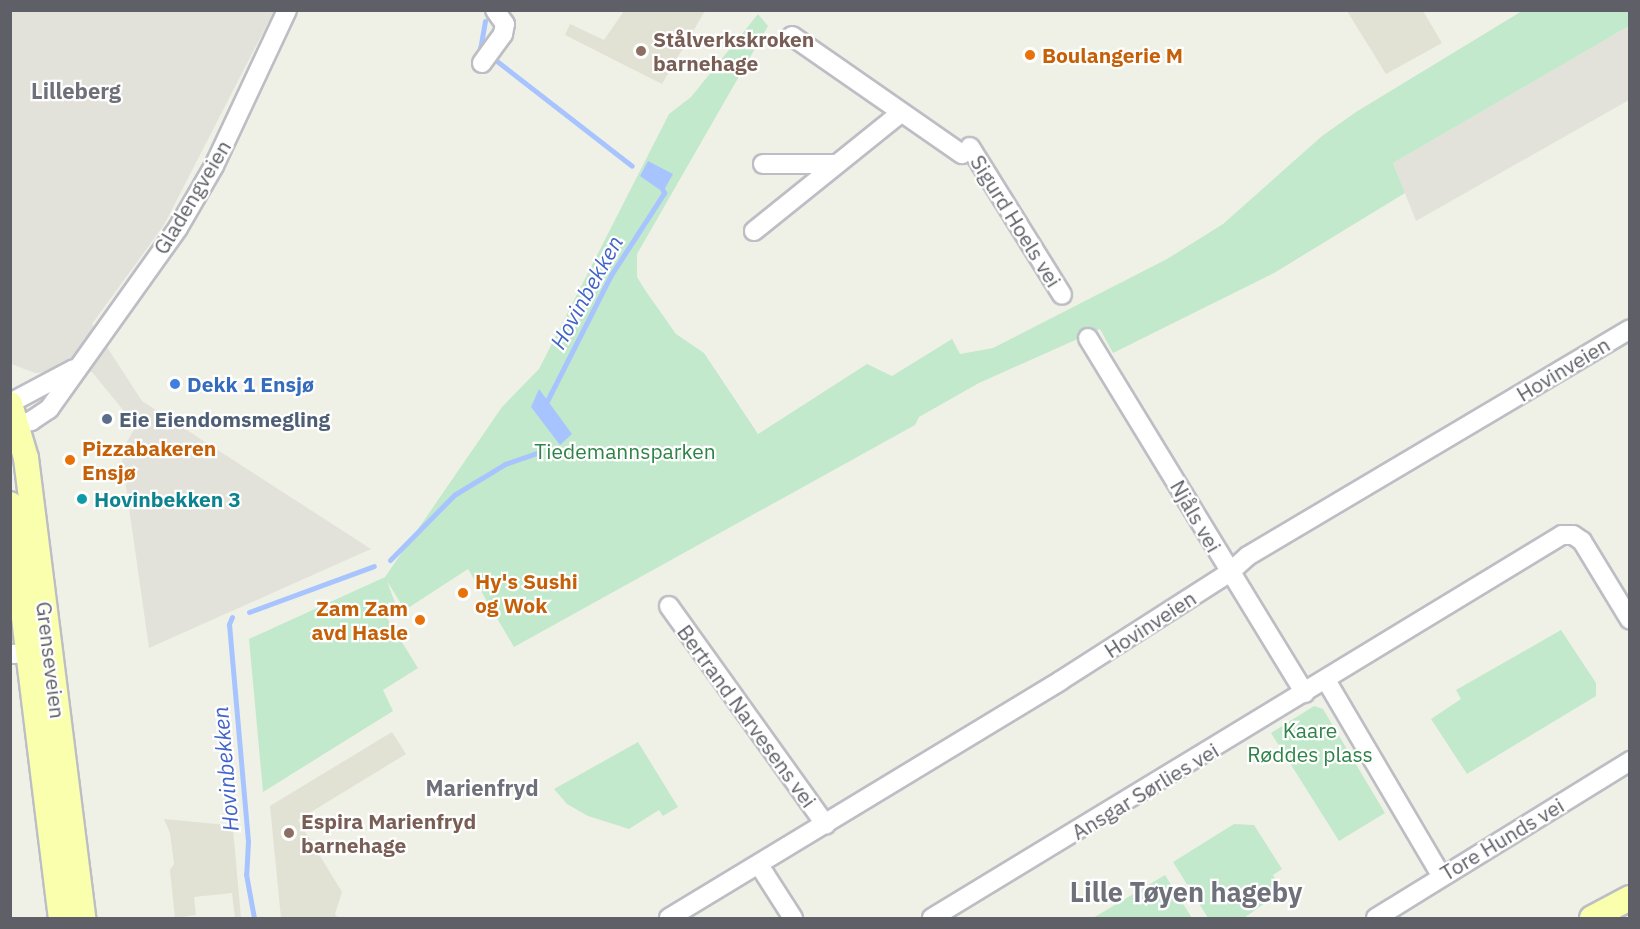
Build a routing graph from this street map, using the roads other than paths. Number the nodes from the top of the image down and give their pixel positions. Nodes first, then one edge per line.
1 (287, 10) edge
2 (495, 10) edge
3 (792, 36) dead end
4 (487, 57) dead end
5 (901, 113) junction
6 (763, 164) dead end
7 (834, 164) junction
8 (754, 231) dead end
9 (1062, 295) dead end
10 (1629, 329) edge
11 (1088, 338) dead end
12 (74, 369) junction
13 (12, 415) edge
14 (10, 504) edge
15 (1229, 573) junction
16 (669, 606) dead end
17 (1629, 620) edge
18 (30, 655) edge
19 (1326, 680) junction
20 (1305, 693) junction
21 (1629, 761) edge
22 (826, 825) junction
23 (759, 865) junction
24 (1441, 875) junction
25 (1629, 898) edge
26 (62, 918) edge
27 (83, 918) edge
28 (669, 918) edge
29 (793, 918) edge
30 (932, 918) edge
31 (1376, 918) edge
32 (1592, 918) edge

1 - 12 street, Gladengveien
2 - 4 street
3 - 5 street, Sigurd Hoels vei
5 - 7 street
5 - 9 street, Sigurd Hoels vei
6 - 7 street
7 - 8 street
10 - 15 street, Hovinveien
11 - 15 street, Njåls vei
12 - 13 street, Gladengveien
12 - 13 street, Gladengveien
13 - 18 main road, Grenseveien
14 - 18 main road, Grenseveien
15 - 20 street, Njåls vei
15 - 22 street, Hovinveien
16 - 22 street, Bertrand Narvesens vei
17 - 19 street, Ansgar Sørlies vei
18 - 26 main road, Grenseveien
18 - 27 main road, Grenseveien
19 - 20 street, Ansgar Sørlies vei
19 - 24 street
20 - 30 street, Ansgar Sørlies vei
21 - 24 street, Tore Hunds vei
22 - 23 street, Hovinveien
23 - 28 street, Hovinveien
23 - 29 street
24 - 31 street, Tore Hunds vei
25 - 32 main road

